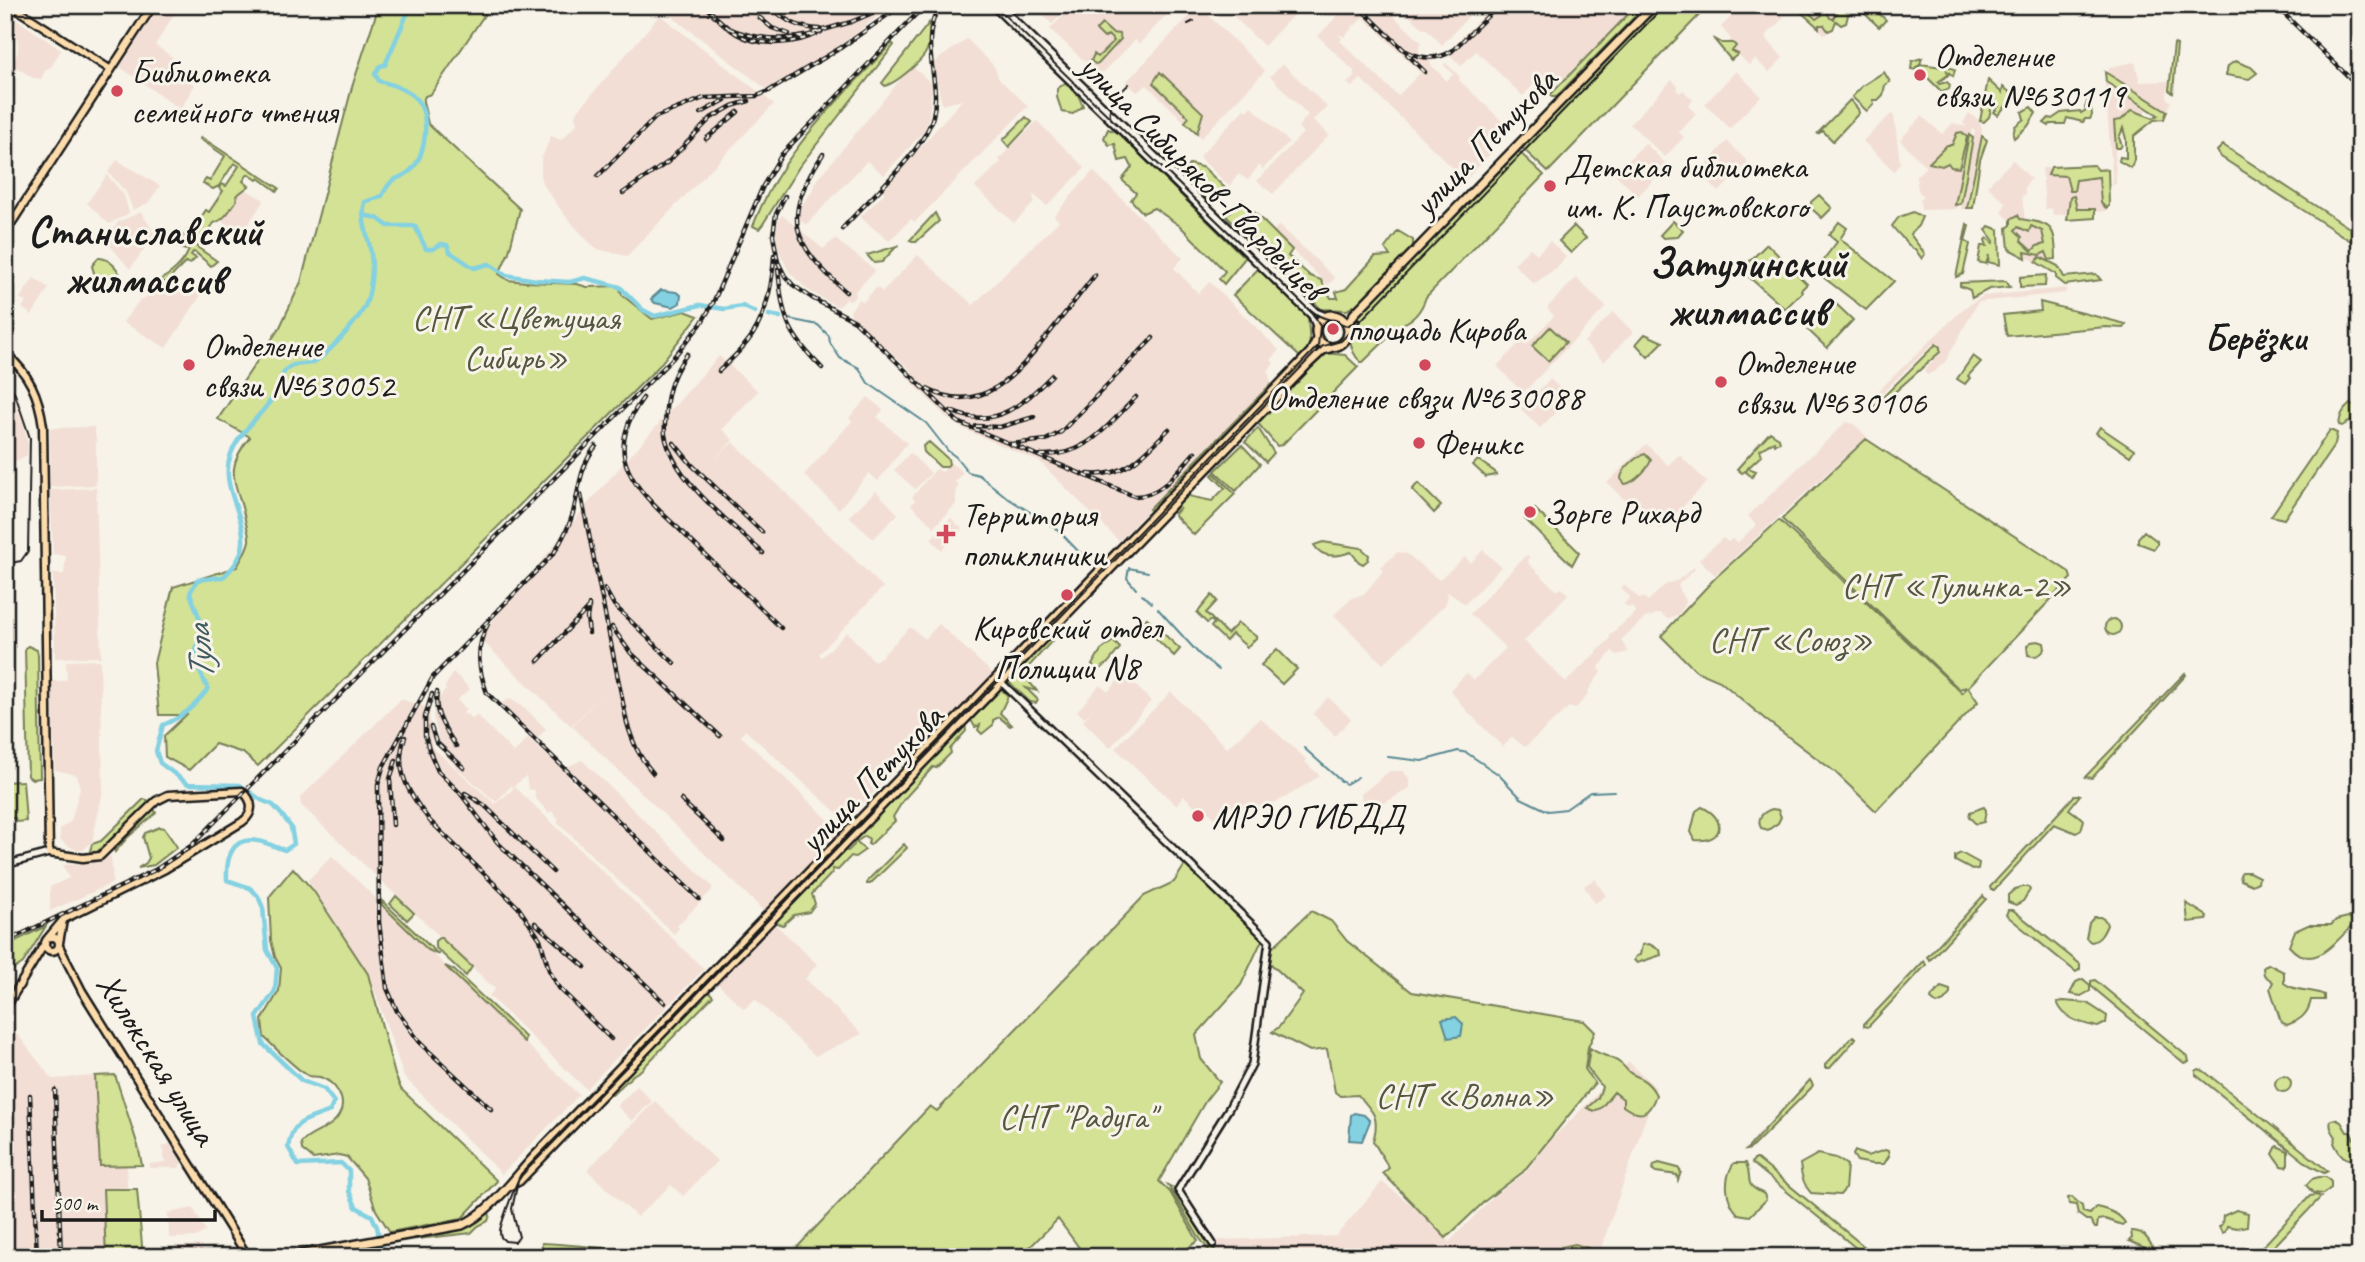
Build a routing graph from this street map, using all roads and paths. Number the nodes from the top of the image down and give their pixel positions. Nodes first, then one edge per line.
1 (10, 5) edge
2 (153, 5) edge
3 (992, 5) edge
4 (999, 5) edge
5 (1654, 5) edge
6 (111, 70) junction
7 (5, 233) edge
8 (1256, 258) junction
9 (1284, 285) junction
10 (1354, 314) junction
11 (1326, 316) junction
12 (1340, 317) junction
13 (1316, 326) junction
14 (1348, 326) junction
15 (1317, 339) junction
16 (1329, 348) junction
17 (5, 354) edge
18 (1001, 682) junction
19 (49, 853) junction
20 (5, 865) edge
21 (64, 919) junction
22 (46, 941) junction
23 (59, 944) junction
24 (50, 951) junction
25 (33, 961) junction
26 (67, 964) junction
27 (692, 997) junction
28 (5, 1009) edge
29 (1213, 1244) dead end
30 (249, 1256) edge
31 (287, 1257) edge

1 - 6 main road
2 - 6 main road
3 - 8 main road, улица Сибиряков-Гвардейцев
4 - 8 main road, улица Сибиряков-Гвардейцев
5 - 10 highway, улица Петухова
6 - 7 main road
8 - 9 main road, улица Сибиряков-Гвардейцев
9 - 11 main road, улица Сибиряков-Гвардейцев
9 - 13 main road, улица Сибиряков-Гвардейцев
10 - 12 highway
10 - 14 highway, улица Петухова
11 - 12 highway
11 - 13 highway
12 - 14 highway
13 - 15 highway
14 - 16 highway
15 - 16 highway
15 - 27 highway, улица Петухова
16 - 18 highway, улица Петухова
17 - 19 main road
18 - 27 highway, улица Петухова
18 - 29 main road
19 - 20 main road
19 - 21 main road
21 - 22 main road
21 - 23 main road
22 - 23 main road
22 - 24 main road
22 - 25 main road
23 - 24 main road
23 - 26 main road
24 - 25 main road
24 - 26 main road
25 - 28 main road
26 - 30 main road, Хилокская улица
27 - 31 highway, улица Петухова

